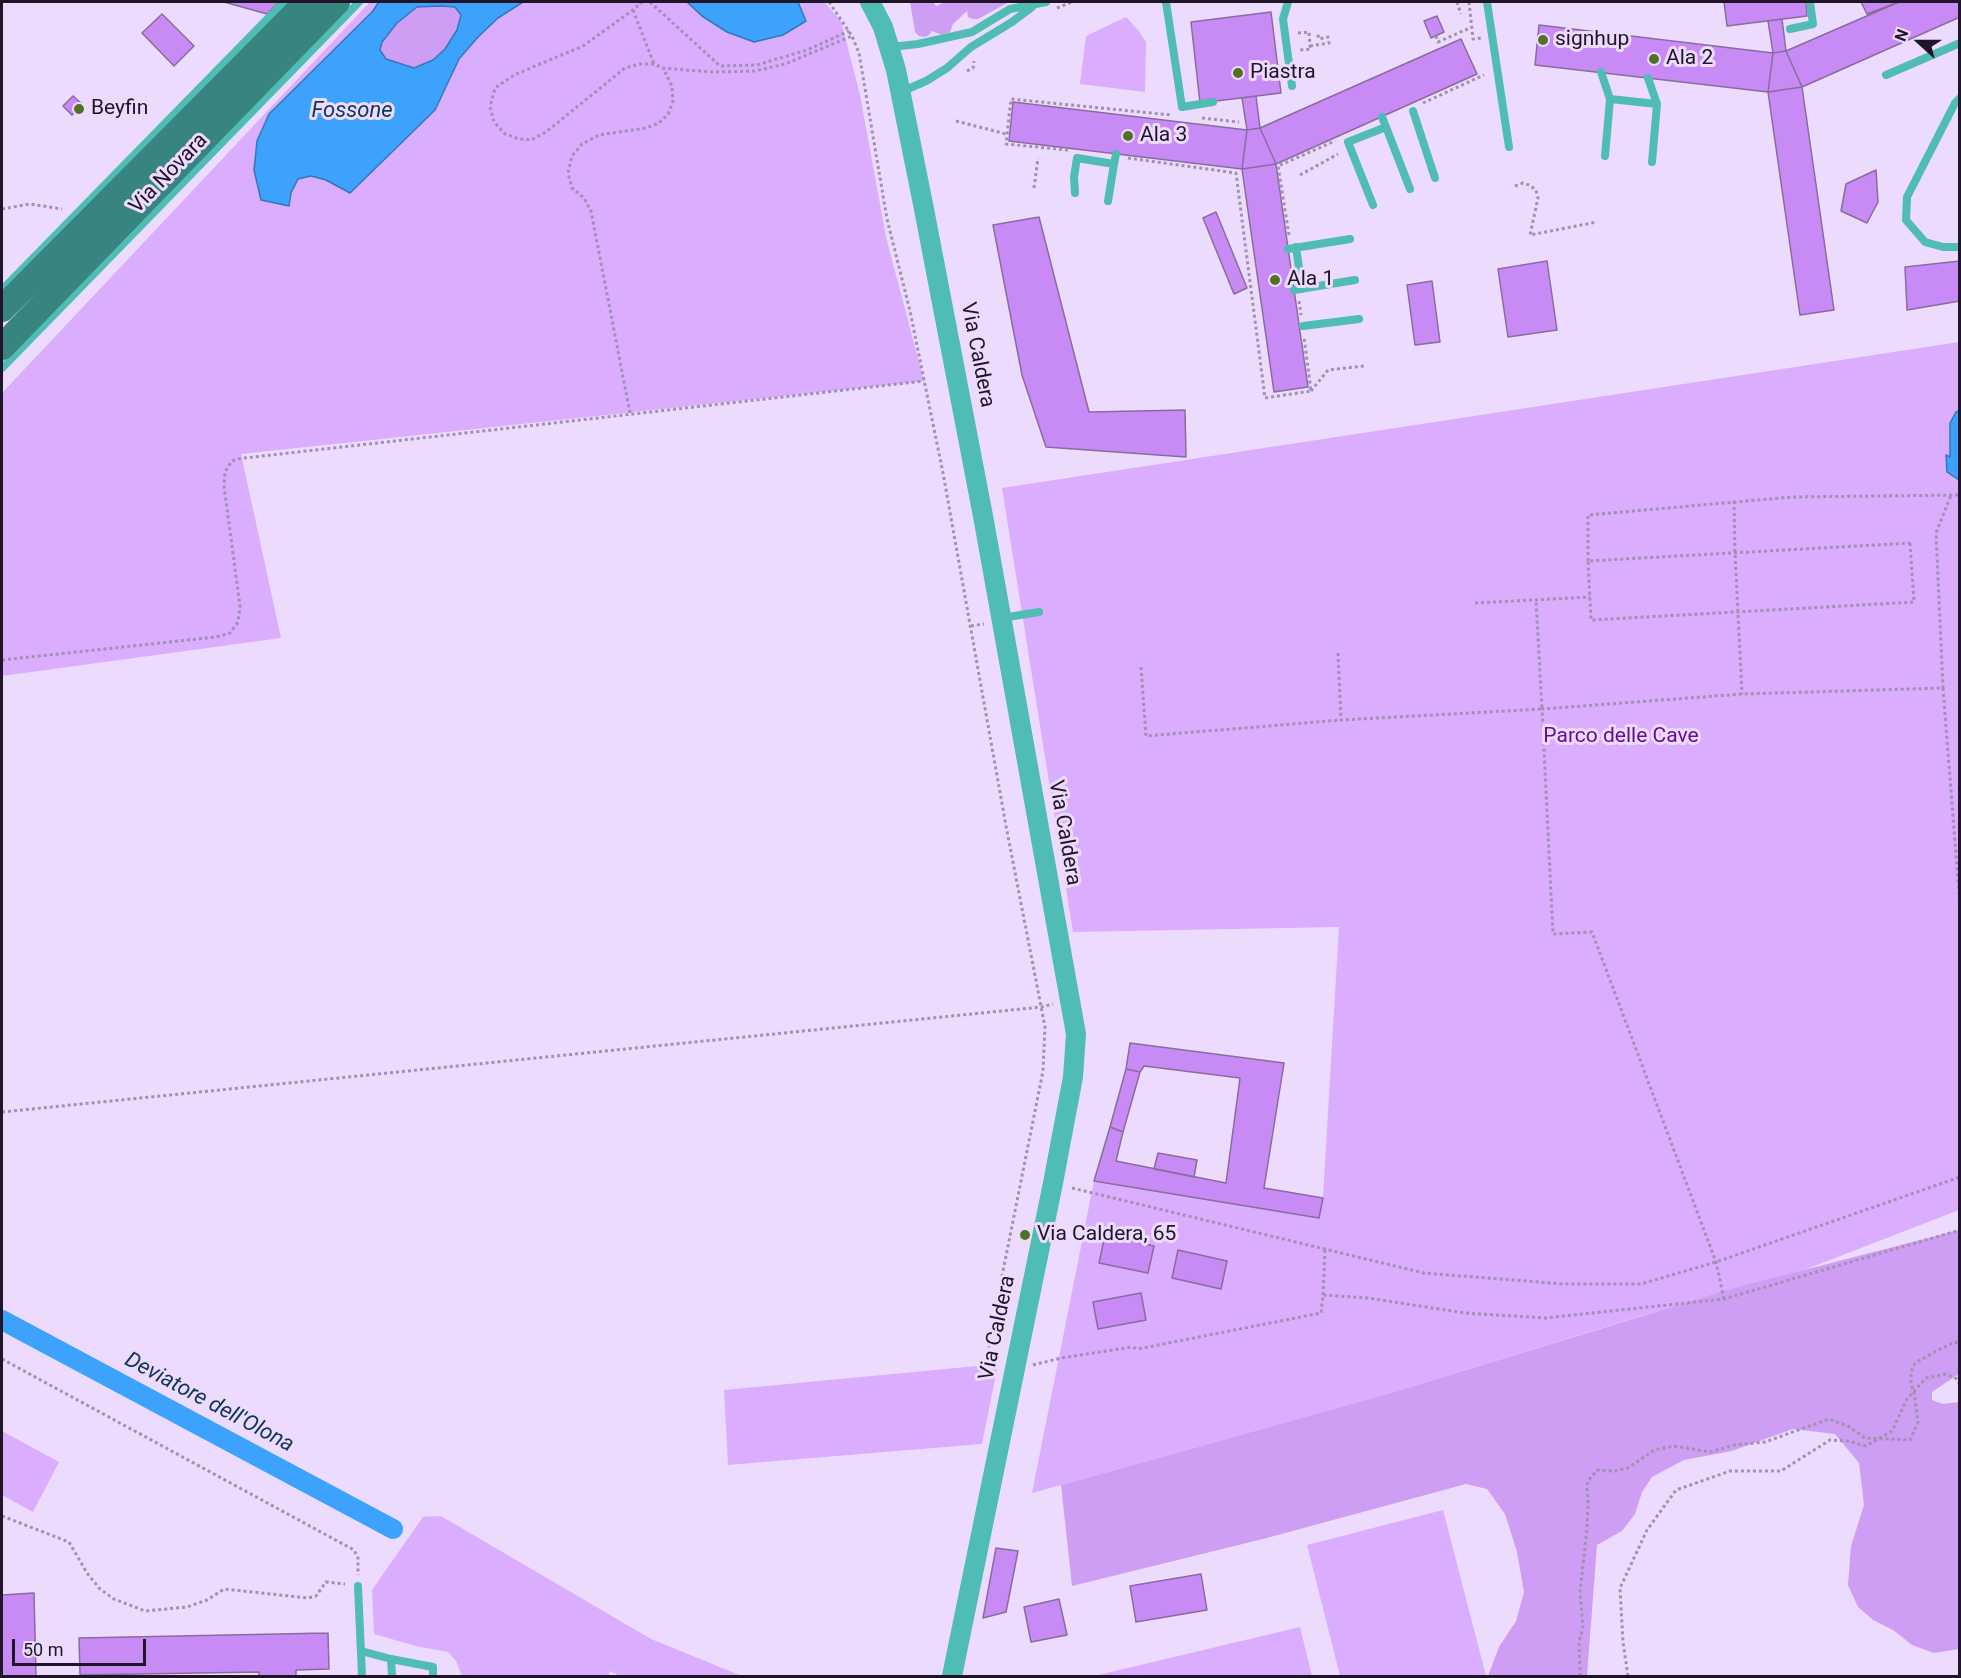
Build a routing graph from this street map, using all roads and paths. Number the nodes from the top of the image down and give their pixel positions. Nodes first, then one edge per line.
1 (284, 2) edge
2 (307, 2) edge
3 (337, 2) edge
4 (359, 2) edge
5 (640, 2) edge
6 (650, 2) edge
7 (830, 2) edge
8 (870, 2) edge
9 (1046, 2) edge
10 (1166, 2) edge
11 (1288, 2) edge
12 (1457, 2) edge
13 (1469, 2) edge
14 (1487, 2) edge
15 (1810, 2) edge
16 (1035, 5) junction
17 (633, 10) junction
18 (1461, 14) dead end
19 (1472, 27) junction
20 (1790, 28) dead end
21 (849, 31) junction
22 (1317, 32) dead end
23 (852, 36) junction
24 (1436, 36) dead end
25 (1959, 44) edge
26 (1310, 46) dead end
27 (890, 48) junction
28 (1482, 48) dead end
29 (654, 64) junction
30 (1484, 67) dead end
31 (663, 68) junction
32 (1601, 72) dead end
33 (1886, 75) dead end
34 (1648, 78) dead end
35 (1292, 87) dead end
36 (901, 92) junction
37 (1959, 98) edge
38 (1610, 99) junction
39 (1213, 102) dead end
40 (1657, 104) junction
41 (1414, 109) joint
42 (1182, 116) dead end
43 (1382, 117) dead end
44 (1193, 118) dead end
45 (956, 121) dead end
46 (1239, 122) dead end
47 (1386, 127) junction
48 (1007, 134) junction
49 (1347, 140) junction
50 (1509, 147) dead end
51 (1078, 153) junction
52 (1605, 156) dead end
53 (1038, 158) dead end
54 (1115, 158) junction
55 (1652, 162) dead end
56 (1300, 175) dead end
57 (1435, 178) dead end
58 (1515, 186) dead end
59 (1034, 188) dead end
60 (1410, 189) dead end
61 (1076, 193) dead end
62 (1108, 201) dead end
63 (1372, 205) dead end
64 (2, 209) edge
65 (62, 210) dead end
66 (1597, 222) dead end
67 (1350, 239) dead end
68 (1959, 247) edge
69 (1292, 248) junction
70 (1354, 280) dead end
71 (2, 290) edge
72 (1298, 290) junction
73 (2, 309) edge
74 (1359, 319) dead end
75 (1303, 328) junction
76 (2, 347) edge
77 (1364, 366) dead end
78 (2, 368) edge
79 (924, 381) junction
80 (1311, 391) junction
81 (630, 414) junction
82 (1951, 495) junction
83 (1959, 495) edge
84 (1734, 501) junction
85 (1735, 553) junction
86 (1588, 561) junction
87 (1590, 597) junction
88 (1536, 600) junction
89 (1475, 603) dead end
90 (1039, 612) dead end
91 (1738, 612) junction
92 (995, 621) junction
93 (971, 626) junction
94 (1338, 653) dead end
95 (2, 660) edge
96 (1141, 667) dead end
97 (1943, 688) junction
98 (1742, 694) junction
99 (1542, 709) junction
100 (1341, 720) junction
101 (1959, 906) edge
102 (1056, 1003) dead end
103 (1041, 1007) junction
104 (2, 1112) edge
105 (1959, 1177) edge
106 (1053, 1183) junction
107 (1959, 1230) edge
108 (1325, 1250) junction
109 (1716, 1262) junction
110 (1323, 1295) junction
111 (1724, 1299) junction
112 (1959, 1344) edge
113 (2, 1359) edge
114 (999, 1360) dead end
115 (1026, 1366) dead end
116 (1959, 1385) edge
117 (1914, 1392) junction
118 (1879, 1439) junction
119 (2, 1516) edge
120 (358, 1586) junction
121 (361, 1651) junction
122 (391, 1659) junction
123 (951, 1671) edge
124 (362, 1677) edge
125 (392, 1677) edge
126 (434, 1677) edge
127 (1580, 1677) edge
128 (1628, 1677) edge

1 - 71 lane
2 - 73 main road, Via Novara
3 - 76 main road, Via Novara
4 - 78 lane
5 - 17 path
6 - 21 path
7 - 21 path
8 - 27 street, Via Caldera
9 - 16 lane
10 - 39 lane
11 - 35 lane
12 - 18 path
13 - 19 path
14 - 50 lane
15 - 20 lane
16 - 27 lane
16 - 36 lane
17 - 29 path
17 - 29 path
19 - 24 path
19 - 28 path
21 - 23 path
22 - 26 path
23 - 31 path
23 - 79 path
25 - 33 lane
27 - 36 street, Via Caldera
29 - 31 path
30 - 41 path
31 - 81 path
32 - 38 lane
34 - 40 lane
36 - 92 street, Via Caldera
37 - 68 lane
38 - 40 lane
38 - 52 lane
40 - 55 lane
41 - 57 lane
42 - 48 path
43 - 47 lane
44 - 46 path
45 - 48 path
47 - 49 lane
47 - 60 lane
48 - 51 path
49 - 56 path
49 - 63 lane
49 - 69 path
51 - 54 lane
51 - 61 lane
53 - 59 path
54 - 62 lane
54 - 80 path
58 - 66 path
64 - 65 path
67 - 69 lane
69 - 72 lane
70 - 72 lane
72 - 75 path
74 - 75 lane
75 - 80 path
77 - 80 path
79 - 81 path
79 - 93 path
81 - 95 path
82 - 83 path
82 - 84 path
82 - 97 path
84 - 85 path
84 - 86 path
85 - 86 path
85 - 91 path
85 - 91 path
86 - 87 path
87 - 88 path
87 - 91 path
88 - 89 path
88 - 99 path
90 - 92 lane
91 - 98 path
92 - 93 path
92 - 106 street, Via Caldera
93 - 103 path
94 - 100 path
96 - 100 path
97 - 98 path
97 - 101 path
98 - 99 path
99 - 100 path
99 - 109 path
102 - 103 path
103 - 104 path
103 - 114 path
105 - 109 path
106 - 108 path
106 - 123 street, Via Caldera
107 - 111 path
108 - 109 path
108 - 110 path
109 - 111 path
110 - 111 path
110 - 115 path
112 - 117 path
113 - 120 path
116 - 117 path
117 - 118 path
117 - 118 path
118 - 127 path
118 - 128 path
119 - 120 path
120 - 121 lane
121 - 122 lane
121 - 124 lane
122 - 125 lane
122 - 126 lane

